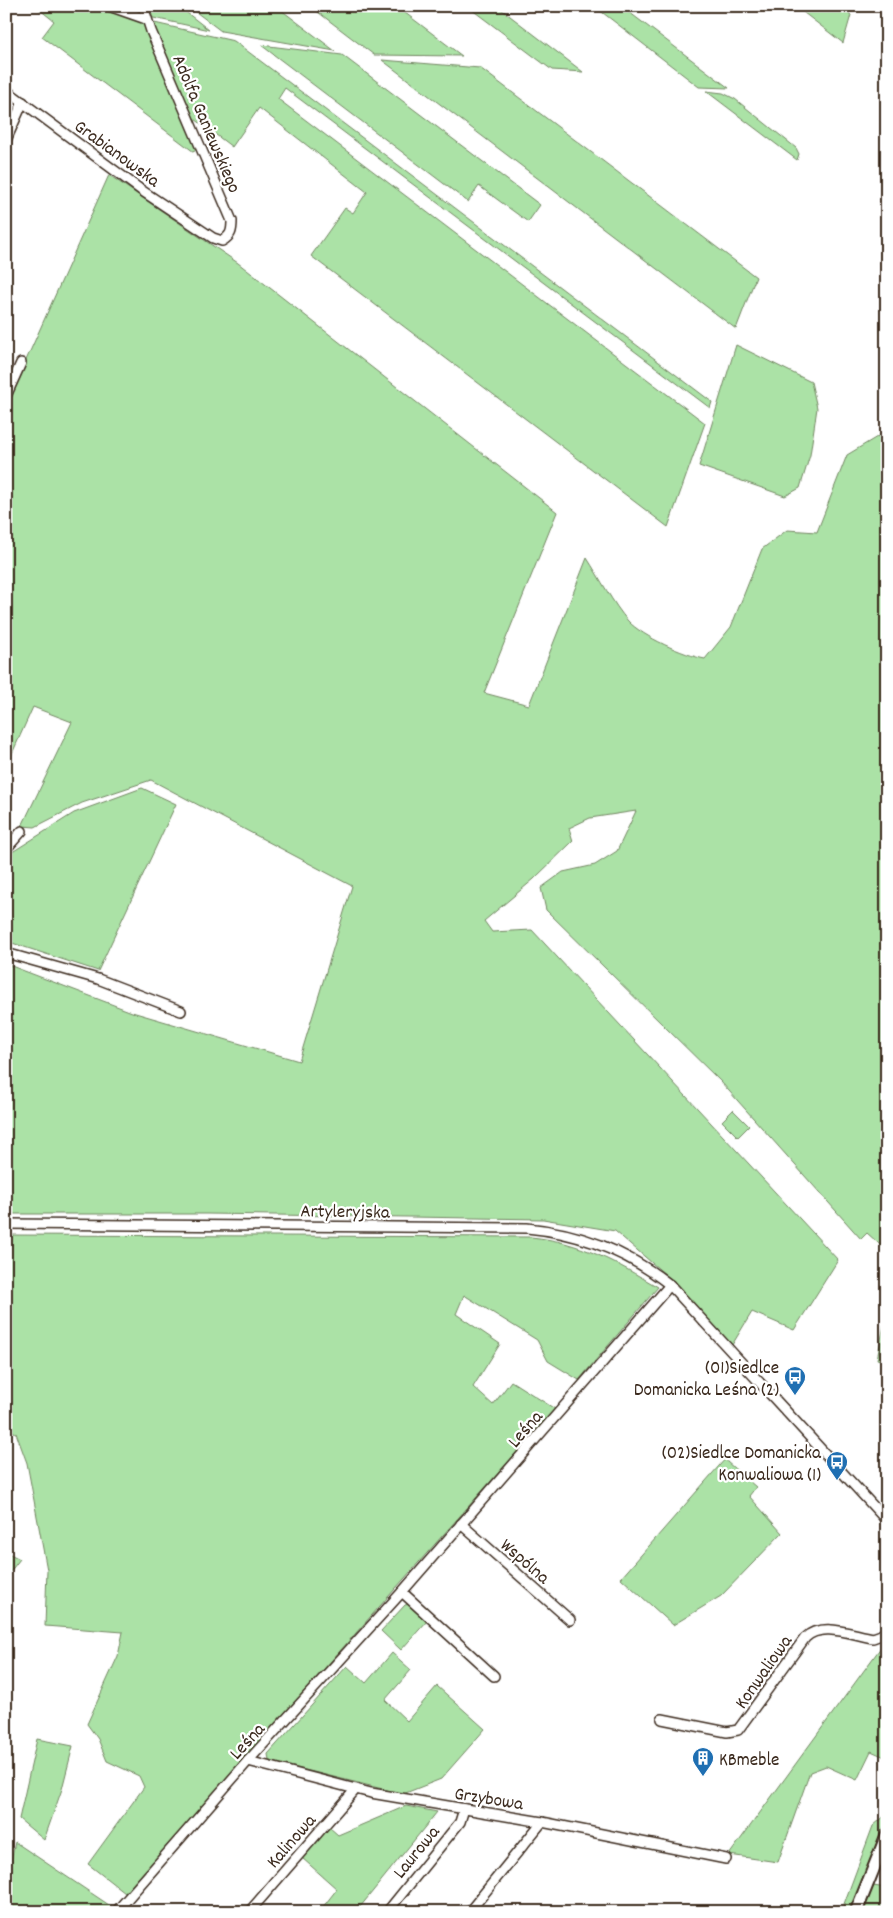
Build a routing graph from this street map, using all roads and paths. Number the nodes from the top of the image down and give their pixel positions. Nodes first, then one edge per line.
1 (109, 6) edge
2 (143, 6) edge
3 (146, 19) junction
4 (6, 90) edge
5 (23, 102) junction
6 (6, 140) edge
7 (212, 238) joint
8 (21, 363) dead end
9 (6, 396) edge
10 (22, 831) dead end
11 (6, 848) edge
12 (6, 953) edge
13 (182, 1011) dead end
14 (6, 1224) edge
15 (670, 1285) junction
16 (887, 1521) edge
17 (461, 1524) junction
18 (402, 1592) junction
19 (570, 1620) dead end
20 (887, 1630) edge
21 (494, 1676) dead end
22 (662, 1719) dead end
23 (248, 1762) junction
24 (356, 1789) junction
25 (464, 1809) junction
26 (542, 1822) junction
27 (887, 1834) edge
28 (726, 1859) dead end
29 (116, 1912) edge
30 (250, 1912) edge
31 (387, 1912) edge
32 (469, 1912) edge
33 (856, 1912) edge

1 - 3 street
2 - 3 street, Adolfa Ganiewskiego
3 - 7 street, Adolfa Ganiewskiego
4 - 5 street, Grabianowska
5 - 6 street
5 - 7 street, Grabianowska
8 - 9 street
10 - 11 street
12 - 13 street
14 - 15 street, Artyleryjska
15 - 16 street, Artyleryjska
15 - 17 street, Leśna
17 - 18 street, Leśna
17 - 19 street, Wspólna
18 - 21 street
18 - 23 street, Leśna
20 - 22 street, Konwaliowa
23 - 24 street, Grzybowa
23 - 29 street, Leśna
24 - 25 street, Grzybowa
24 - 30 street, Kalinowa
25 - 26 street, Grzybowa
25 - 31 street, Laurowa
26 - 28 street, Grzybowa
26 - 32 street
27 - 33 main road

